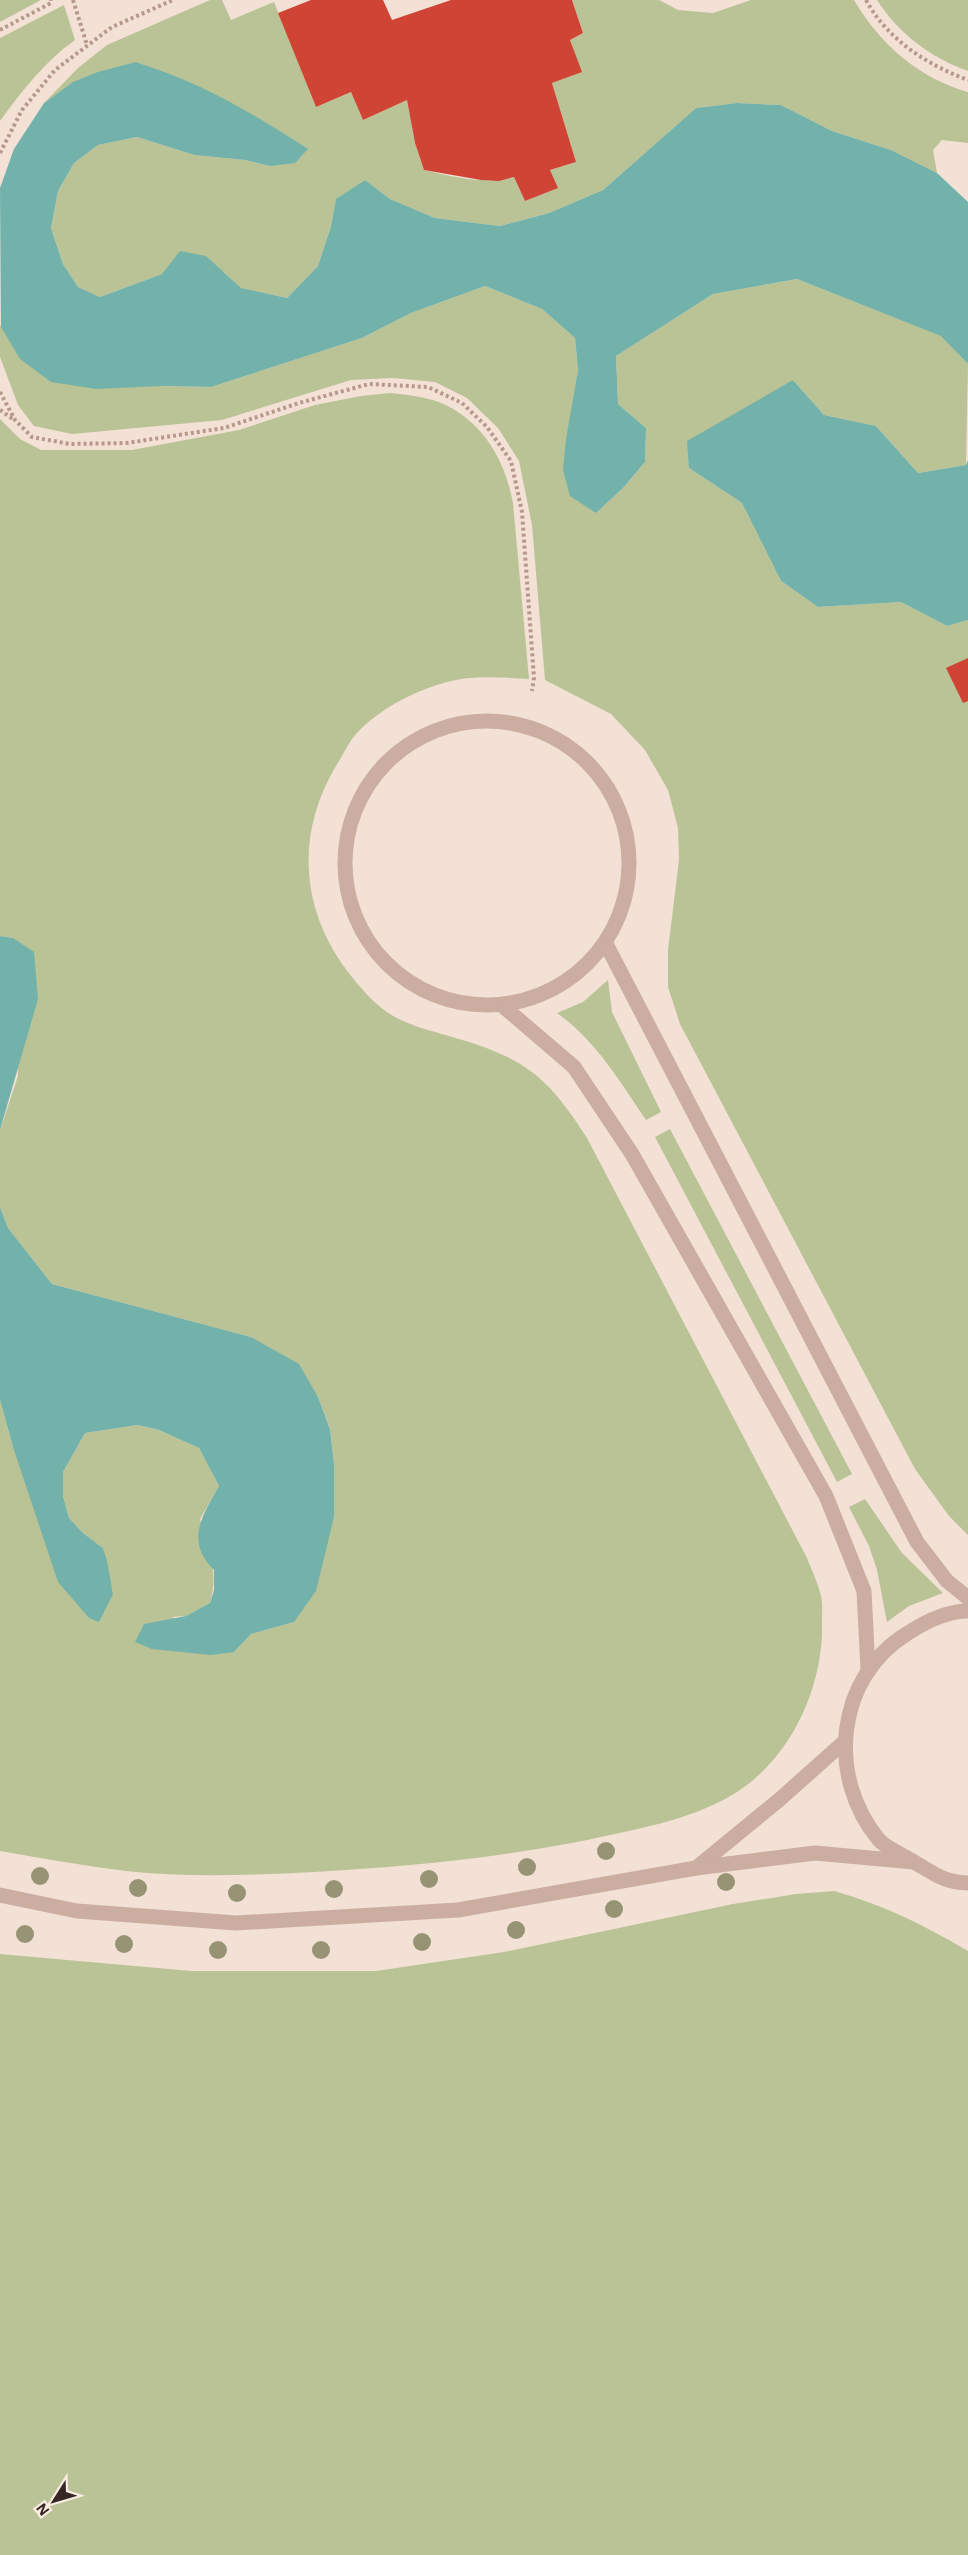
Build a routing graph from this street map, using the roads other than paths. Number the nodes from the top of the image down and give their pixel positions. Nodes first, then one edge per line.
1 (606, 944) junction
2 (504, 1007) junction
3 (968, 1598) edge
4 (968, 1611) edge
5 (868, 1670) junction
6 (844, 1742) junction
7 (914, 1862) junction
8 (696, 1868) junction
9 (948, 1882) junction
10 (968, 1883) edge
11 (968, 1892) edge
12 (0, 1895) edge

1 - 2 lane
1 - 2 lane
1 - 3 lane
2 - 5 lane
4 - 5 lane
5 - 6 lane
6 - 7 lane
6 - 8 lane
7 - 8 lane
7 - 9 lane
8 - 12 lane
9 - 10 lane
9 - 11 lane

